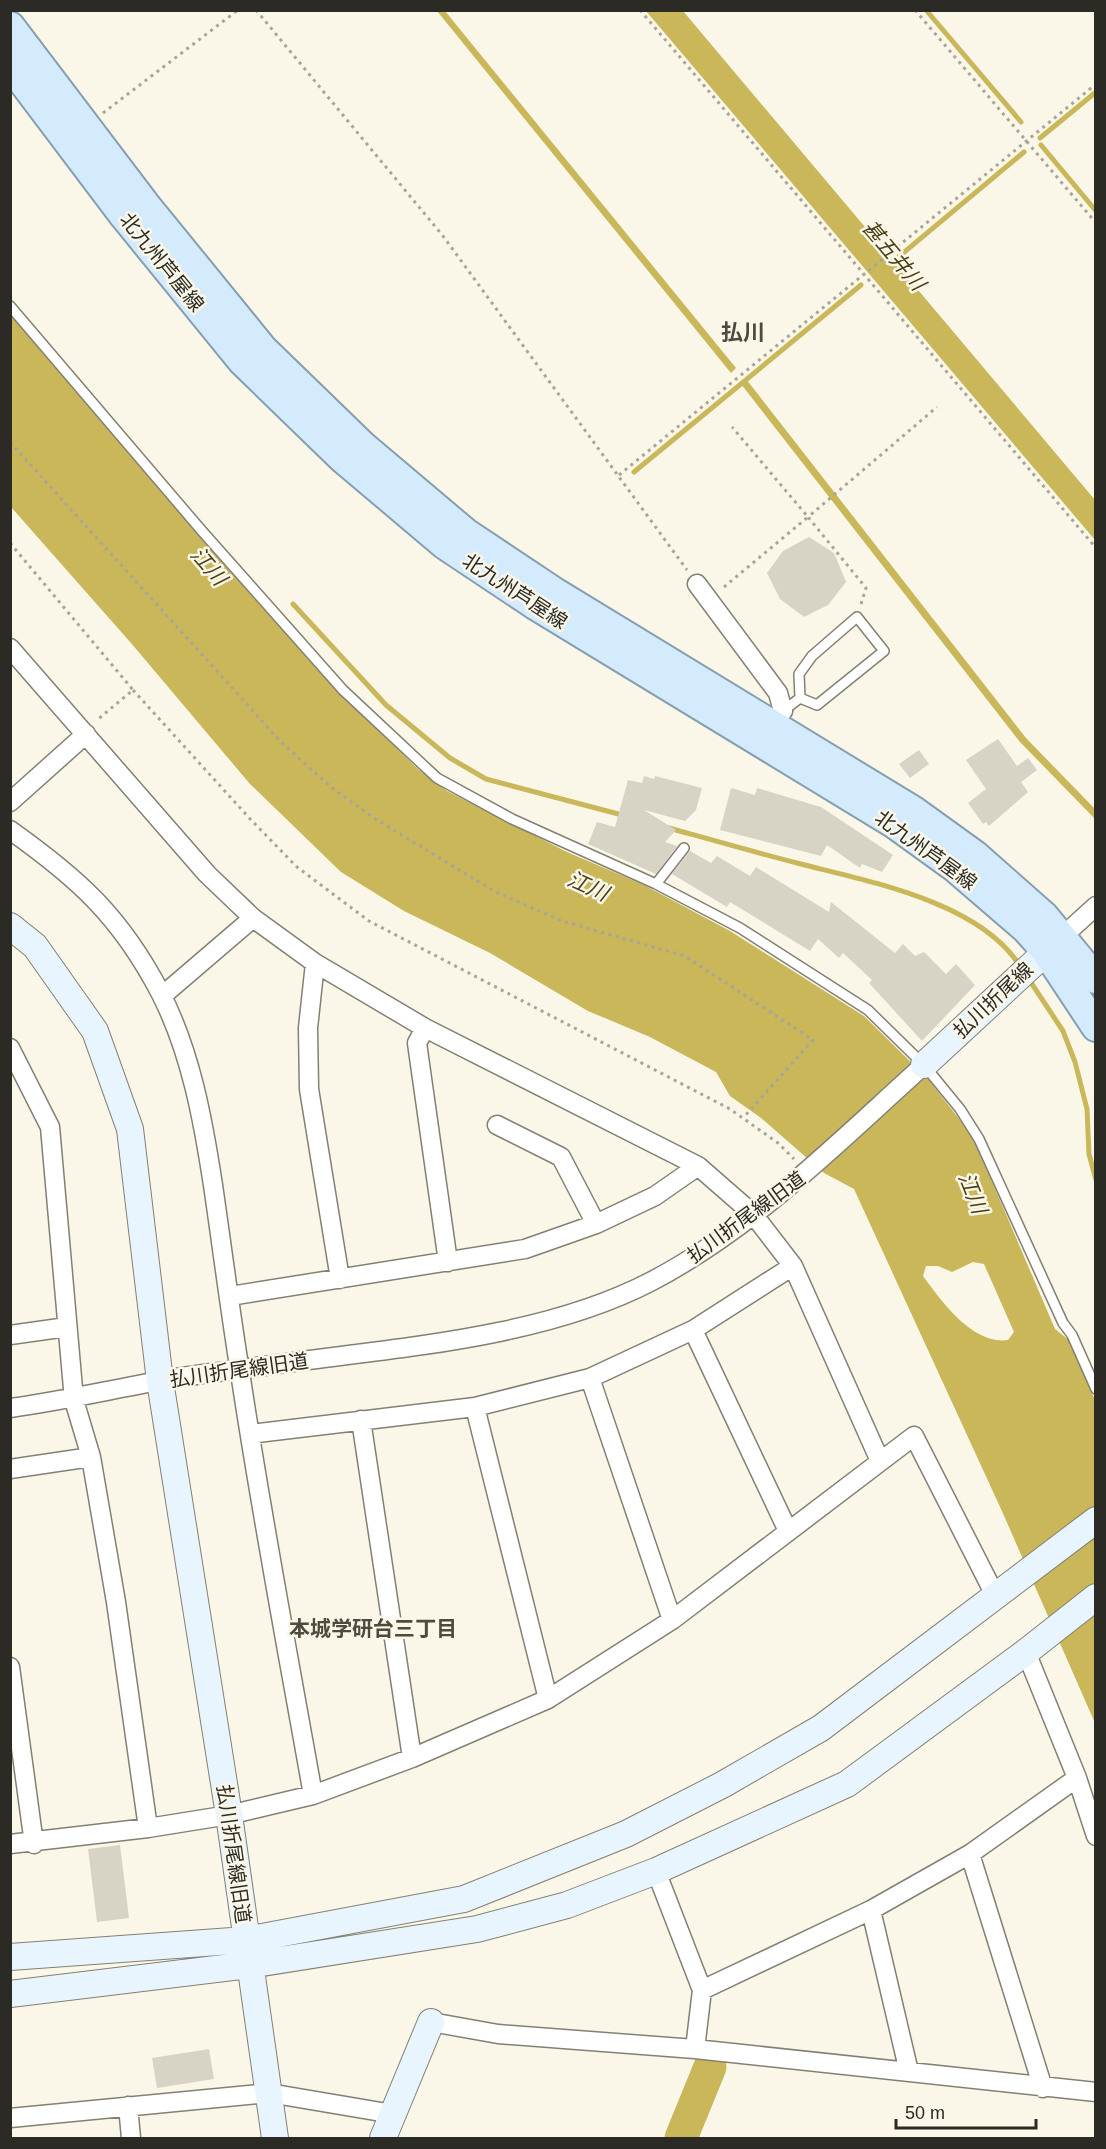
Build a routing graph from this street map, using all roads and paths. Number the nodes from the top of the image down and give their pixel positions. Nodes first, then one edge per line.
1 (238, 10) edge
2 (256, 10) edge
3 (640, 10) edge
4 (915, 10) edge
5 (10, 26) edge
6 (10, 65) edge
7 (1095, 84) edge
8 (86, 126) junction
9 (1027, 142) junction
10 (1095, 223) edge
11 (865, 275) junction
12 (10, 306) edge
13 (937, 407) dead end
14 (732, 427) dead end
15 (10, 442) edge
16 (619, 475) junction
17 (808, 517) junction
18 (10, 543) edge
19 (1095, 548) edge
20 (697, 584) joint
21 (724, 587) dead end
22 (857, 617) junction
23 (10, 648) edge
24 (134, 690) junction
25 (800, 698) junction
26 (770, 724) junction
27 (85, 732) junction
28 (10, 802) edge
29 (10, 830) edge
30 (684, 848) dead end
31 (656, 884) junction
32 (1095, 906) edge
33 (253, 918) junction
34 (10, 926) edge
35 (1054, 943) junction
36 (315, 963) junction
37 (1095, 978) edge
38 (162, 996) junction
39 (1095, 1027) edge
40 (424, 1028) junction
41 (10, 1048) edge
42 (921, 1068) junction
43 (744, 1117) junction
44 (497, 1125) dead end
45 (797, 1162) dead end
46 (698, 1166) junction
47 (753, 1214) junction
48 (597, 1224) junction
49 (448, 1262) junction
50 (793, 1266) junction
51 (340, 1279) junction
52 (230, 1296) junction
53 (67, 1327) junction
54 (693, 1330) junction
55 (10, 1335) edge
56 (239, 1370) junction
57 (590, 1378) junction
58 (160, 1381) junction
59 (1095, 1389) edge
60 (74, 1400) junction
61 (475, 1407) junction
62 (10, 1408) edge
63 (361, 1420) junction
64 (250, 1434) junction
65 (91, 1457) junction
66 (880, 1461) junction
67 (10, 1469) edge
68 (1095, 1520) edge
69 (788, 1531) junction
70 (1005, 1590) junction
71 (1095, 1597) edge
72 (672, 1620) junction
73 (1033, 1647) junction
74 (10, 1667) edge
75 (548, 1699) junction
76 (412, 1758) junction
77 (1077, 1778) junction
78 (313, 1795) junction
79 (229, 1815) junction
80 (148, 1828) junction
81 (1095, 1836) edge
82 (10, 1844) edge
83 (34, 1844) junction
84 (970, 1854) junction
85 (656, 1871) junction
86 (871, 1910) junction
87 (246, 1940) junction
88 (10, 1957) edge
89 (249, 1965) junction
90 (702, 1990) junction
91 (10, 1994) edge
92 (431, 2022) joint
93 (695, 2049) junction
94 (909, 2072) junction
95 (1043, 2088) junction
96 (1095, 2092) edge
97 (269, 2093) junction
98 (128, 2106) junction
99 (393, 2114) junction
100 (10, 2118) edge
101 (131, 2139) edge
102 (275, 2139) edge
103 (383, 2139) edge

1 - 8 path
2 - 16 path
3 - 11 path
4 - 9 path
5 - 8 main road, 北九州芦屋線
6 - 26 main road, 北九州芦屋線
7 - 9 path
8 - 26 main road, 北九州芦屋線
9 - 10 path
9 - 11 path
11 - 16 path
11 - 19 path
12 - 31 lane
13 - 17 path
14 - 17 path
15 - 43 path
16 - 20 path
17 - 21 path
17 - 22 path
18 - 24 path
20 - 26 street
22 - 25 lane
22 - 25 lane
23 - 27 street
24 - 27 path
24 - 43 path
25 - 26 lane
26 - 35 main road, 北九州芦屋線
27 - 28 street
27 - 33 street
29 - 38 street
30 - 31 lane
31 - 42 lane
32 - 35 street
33 - 36 street
33 - 38 street
34 - 58 street
35 - 37 main road, 北九州芦屋線
35 - 39 main road, 北九州芦屋線
35 - 42 street, 払川折尾線
36 - 40 street
36 - 51 street
38 - 52 street
40 - 46 street
40 - 49 street
41 - 53 street
42 - 47 street, 払川折尾線旧道
42 - 59 lane
43 - 45 path
44 - 48 street
46 - 47 street
46 - 48 street
47 - 50 street
47 - 56 street, 払川折尾線旧道
48 - 49 street
49 - 51 street
50 - 54 street
50 - 66 street
51 - 52 street
52 - 56 street
53 - 55 street
53 - 60 street
54 - 57 street
54 - 69 street
56 - 58 street, 払川折尾線旧道
56 - 64 street
57 - 61 street
57 - 72 street
58 - 60 street
58 - 79 street, 払川折尾線旧道
60 - 62 street
60 - 65 street
61 - 63 street
61 - 75 street
63 - 64 street
63 - 76 street
64 - 78 street
65 - 67 street
65 - 80 street
66 - 69 street
66 - 70 street
68 - 70 street
69 - 72 street
70 - 87 street
71 - 73 street
72 - 75 street
73 - 77 street
73 - 85 street
74 - 83 street
75 - 76 street
76 - 78 street
77 - 81 street
77 - 84 street
78 - 79 street
79 - 80 street
79 - 87 street, 払川折尾線旧道
80 - 83 street
82 - 83 street
84 - 86 street
84 - 95 street
85 - 89 street
85 - 90 street
86 - 90 street
86 - 94 street
87 - 88 street
87 - 89 street, 払川折尾線旧道
89 - 91 street
89 - 97 street, 払川折尾線旧道
90 - 93 street
92 - 93 street
92 - 99 street
93 - 94 street
94 - 95 street
95 - 96 street
97 - 98 street
97 - 99 street
97 - 102 street, 払川折尾線旧道
98 - 100 street
98 - 101 street
99 - 103 street

